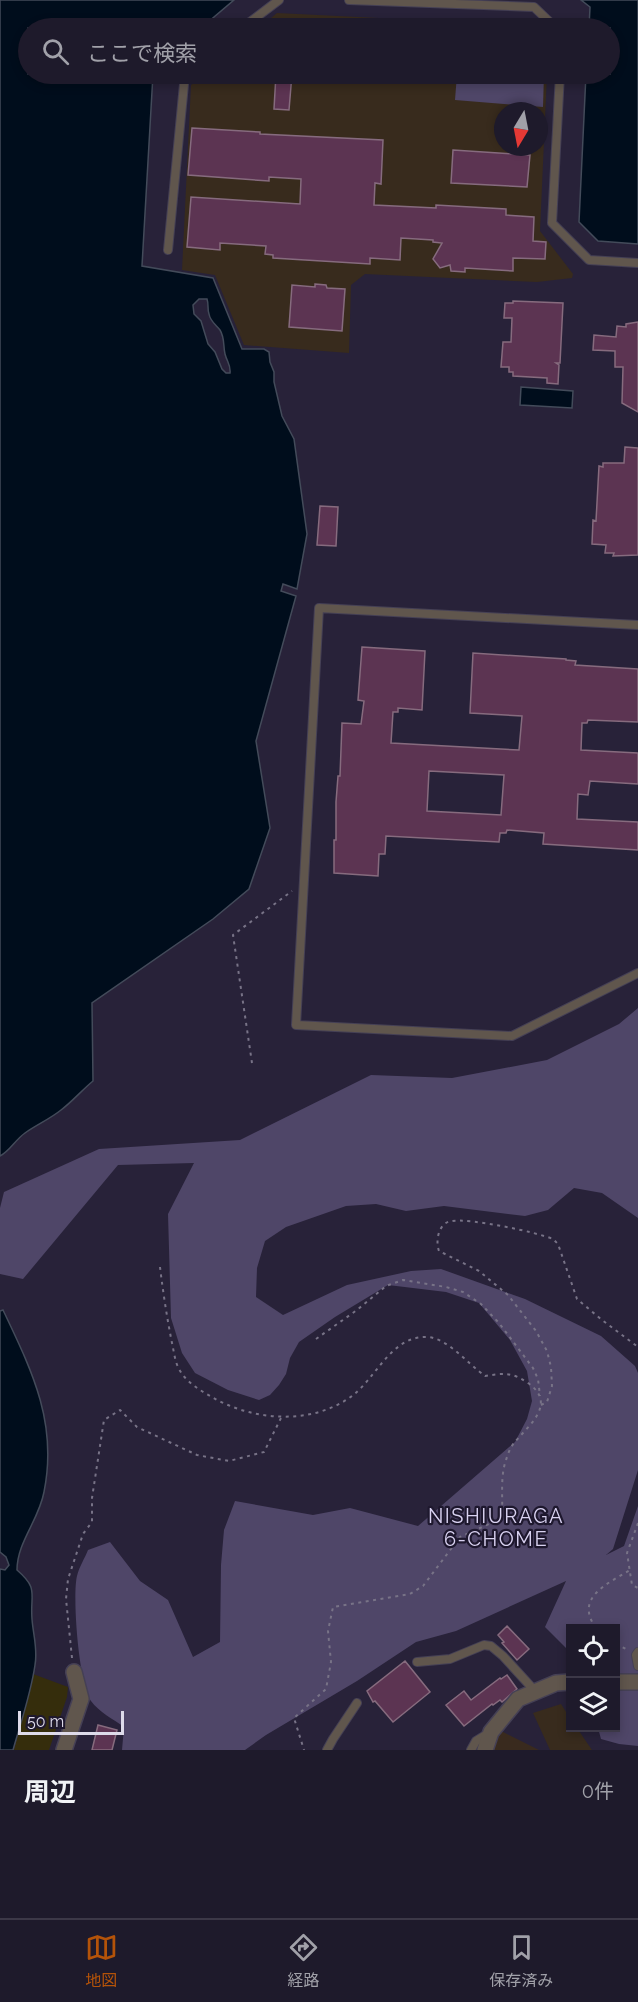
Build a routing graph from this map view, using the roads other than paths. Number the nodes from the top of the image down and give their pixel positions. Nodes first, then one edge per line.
1 (279, 0) edge
2 (350, 0) edge
3 (255, 18) edge
4 (546, 18) edge
5 (184, 84) edge
6 (559, 84) edge
7 (168, 250) dead end
8 (638, 263) edge
9 (638, 625) edge
10 (638, 973) edge
11 (638, 1652) edge
12 (417, 1662) dead end
13 (638, 1666) edge
14 (74, 1672) road end
15 (566, 1682) edge
16 (620, 1682) edge
17 (638, 1682) edge
18 (535, 1691) junction
19 (357, 1703) dead end
20 (491, 1732) junction
21 (64, 1750) edge
22 (327, 1750) edge
23 (471, 1750) edge
24 (485, 1750) edge

1 - 3 lane
2 - 4 lane
5 - 7 lane
6 - 8 lane
9 - 10 lane
11 - 13 lane
12 - 18 lane
14 - 21 street
15 - 18 street
16 - 17 street
18 - 20 street
19 - 22 lane
20 - 23 lane
20 - 24 street

